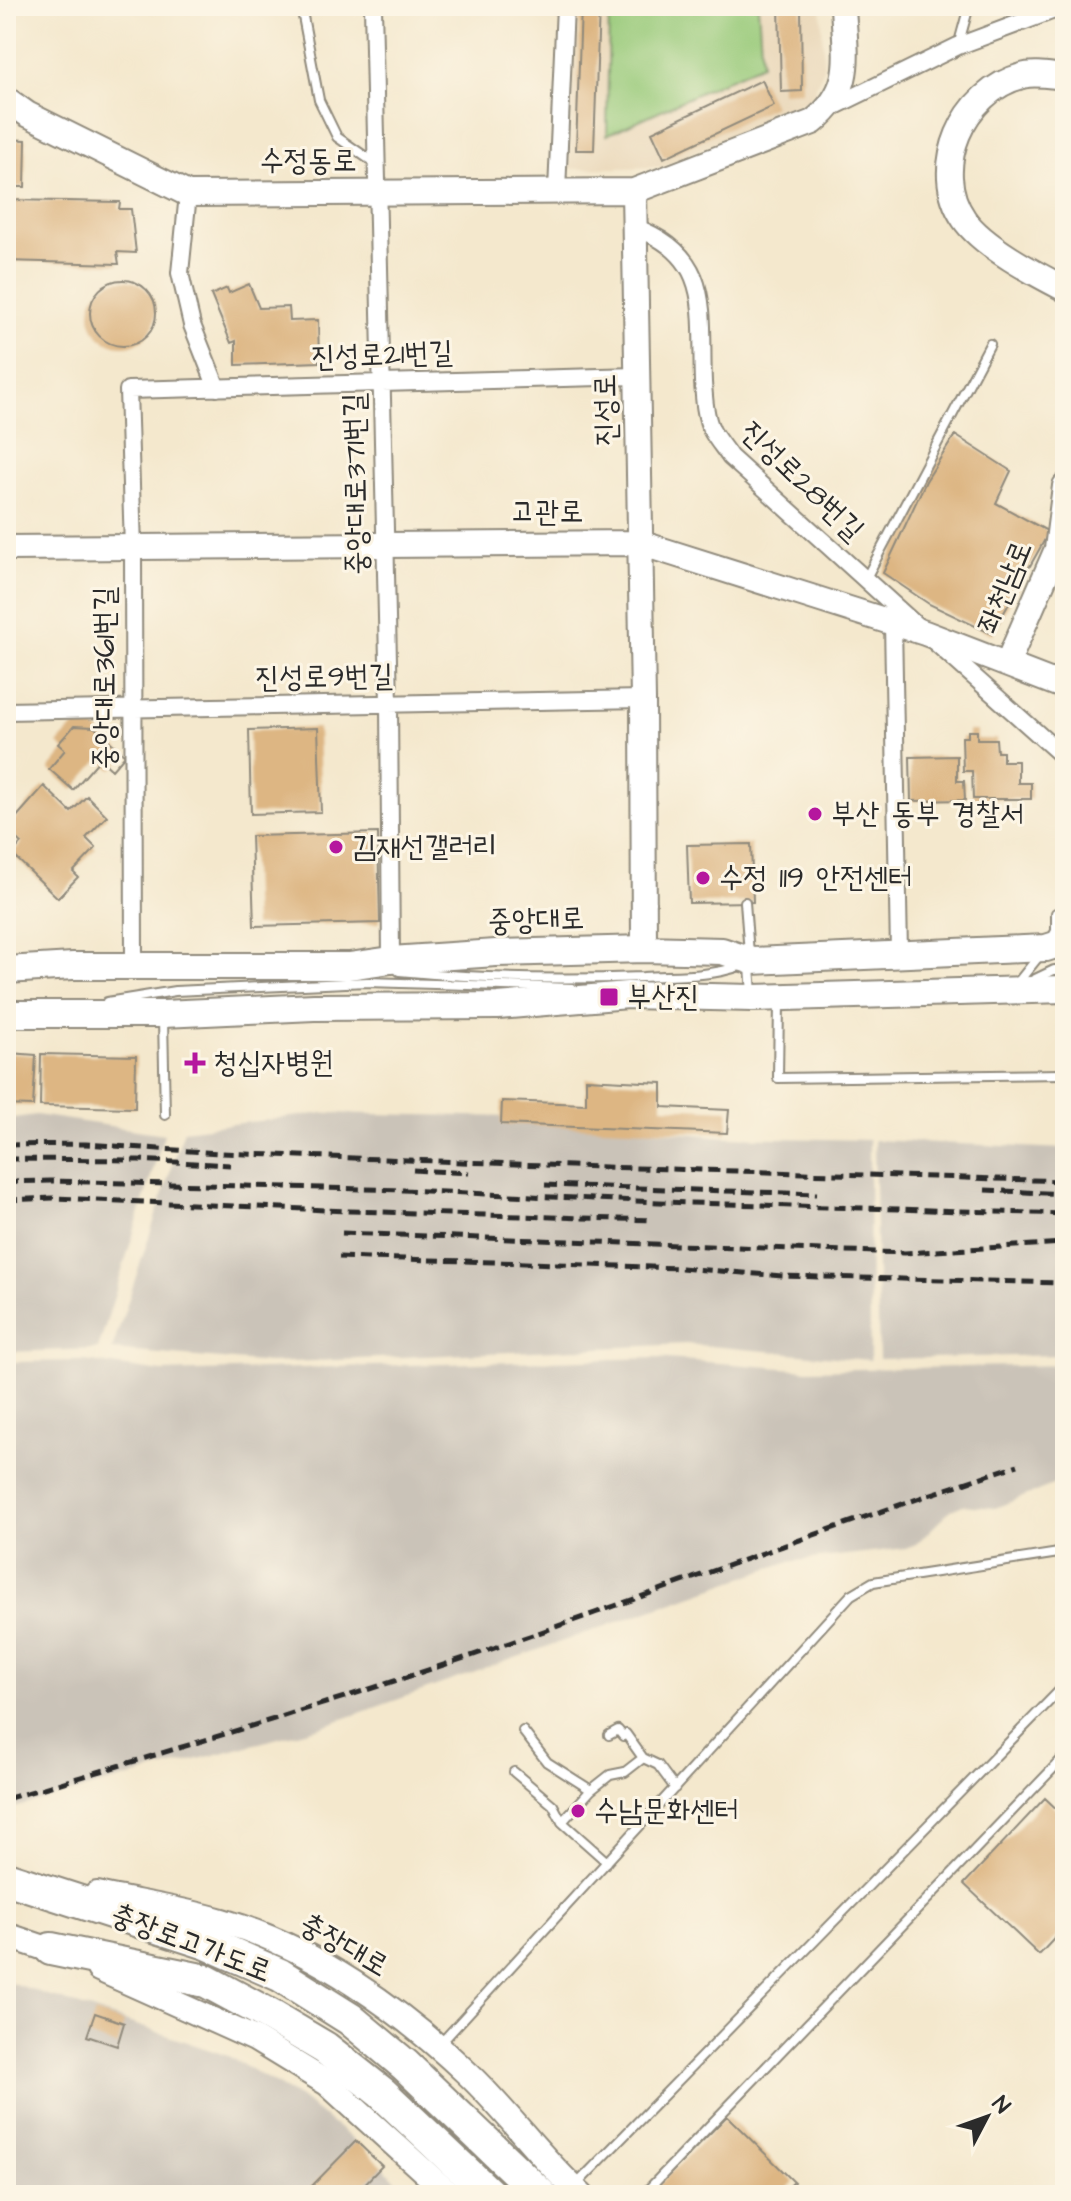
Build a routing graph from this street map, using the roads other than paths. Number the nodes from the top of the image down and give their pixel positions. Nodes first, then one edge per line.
1 (301, 6) edge
2 (373, 6) edge
3 (565, 6) edge
4 (843, 6) edge
5 (969, 6) edge
6 (1020, 6) edge
7 (1065, 6) edge
8 (1016, 25) junction
9 (958, 46) junction
10 (1065, 77) edge
11 (6, 99) edge
12 (831, 108) junction
13 (376, 164) junction
14 (557, 191) junction
15 (634, 191) junction
16 (377, 193) junction
17 (188, 194) junction
18 (634, 227) junction
19 (1065, 289) edge
20 (990, 344) dead end
21 (637, 376) junction
22 (382, 383) junction
23 (217, 388) junction
24 (128, 390) joint
25 (1065, 486) edge
26 (640, 543) junction
27 (386, 545) junction
28 (6, 548) edge
29 (133, 548) junction
30 (865, 580) junction
31 (893, 623) junction
32 (925, 633) junction
33 (1007, 664) junction
34 (1065, 687) edge
35 (643, 699) junction
36 (389, 704) junction
37 (133, 709) junction
38 (6, 711) edge
39 (1065, 758) edge
40 (745, 902) dead end
41 (1056, 913) dead end
42 (1056, 948) edge
43 (644, 949) junction
44 (899, 953) junction
45 (391, 960) junction
46 (752, 961) junction
47 (134, 966) junction
48 (349, 966) junction
49 (6, 970) edge
50 (1065, 970) edge
51 (1012, 989) junction
52 (1065, 989) edge
53 (628, 995) junction
54 (779, 997) junction
55 (752, 998) junction
56 (6, 1014) edge
57 (35, 1014) junction
58 (163, 1014) junction
59 (1065, 1074) edge
60 (165, 1115) dead end
61 (1065, 1552) edge
62 (1065, 1685) edge
63 (523, 1731) dead end
64 (609, 1735) dead end
65 (1065, 1756) edge
66 (643, 1758) junction
67 (514, 1772) dead end
68 (675, 1788) junction
69 (591, 1790) junction
70 (562, 1822) junction
71 (607, 1862) junction
72 (6, 1876) edge
73 (6, 1935) edge
74 (51, 1949) junction
75 (337, 2034) junction
76 (437, 2048) junction
77 (577, 2192) edge
78 (450, 2195) edge
79 (490, 2195) edge
80 (514, 2195) edge
81 (541, 2195) edge
82 (643, 2195) edge

1 - 13 lane
2 - 13 street, 중앙대로371번길
3 - 14 street
4 - 12 main road
5 - 9 lane
6 - 8 street
7 - 8 street
8 - 9 street
9 - 12 street
10 - 19 main road
11 - 17 main road, 수정동로
12 - 15 main road
13 - 16 street, 중앙대로371번길
14 - 15 main road, 수정동로
14 - 16 main road, 수정동로
15 - 18 main road, 진성로
16 - 17 main road, 수정동로
16 - 22 street, 중앙대로371번길
17 - 23 street
18 - 21 main road, 진성로
18 - 30 street, 진성로28번길
20 - 30 lane
21 - 22 street, 진성로21번길
21 - 26 main road, 진성로
22 - 23 street, 진성로21번길
22 - 27 street, 중앙대로371번길
23 - 24 street, 진성로21번길
24 - 29 street, 중앙대로361번길
25 - 33 main road, 좌천남로
26 - 27 main road, 고관로
26 - 31 main road, 고관로
26 - 35 main road, 진성로
27 - 29 main road, 고관로
27 - 36 street, 중앙대로371번길
28 - 29 main road, 고관로
29 - 37 street, 중앙대로361번길
30 - 32 street, 진성로28번길
31 - 32 main road, 고관로
31 - 44 street
32 - 33 main road, 고관로
32 - 39 street, 진성로28번길
33 - 34 main road, 고관로
35 - 36 street, 진성로9번길
35 - 43 main road, 진성로
36 - 37 street, 진성로9번길
36 - 45 street, 중앙대로371번길
37 - 38 street, 진성로9번길
37 - 47 street, 중앙대로361번길
40 - 46 lane
41 - 42 lane
42 - 44 main road, 중앙대로
42 - 51 lane
43 - 45 main road, 중앙대로
43 - 46 main road, 중앙대로
44 - 46 main road, 중앙대로
45 - 48 main road, 중앙대로
46 - 48 lane
46 - 55 lane
47 - 48 main road, 중앙대로
47 - 49 main road, 중앙대로
50 - 51 lane
51 - 52 main road
51 - 54 main road
53 - 55 main road
53 - 57 lane
53 - 58 main road
54 - 55 main road
54 - 59 lane
56 - 57 main road
57 - 58 main road
58 - 60 lane
61 - 68 lane
62 - 77 lane
63 - 69 lane
64 - 66 lane
65 - 82 lane
66 - 68 lane
66 - 69 lane
67 - 70 lane
68 - 71 lane
69 - 70 lane
70 - 71 lane
71 - 76 lane
72 - 75 highway, 충장로고가도로
72 - 76 main road, 충장대로
73 - 74 main road
74 - 75 highway, 충장로고가도로
74 - 78 main road
75 - 79 highway, 충장로고가도로
75 - 80 highway, 충장로고가도로
75 - 81 highway, 충장로고가도로
76 - 77 main road, 충장대로

